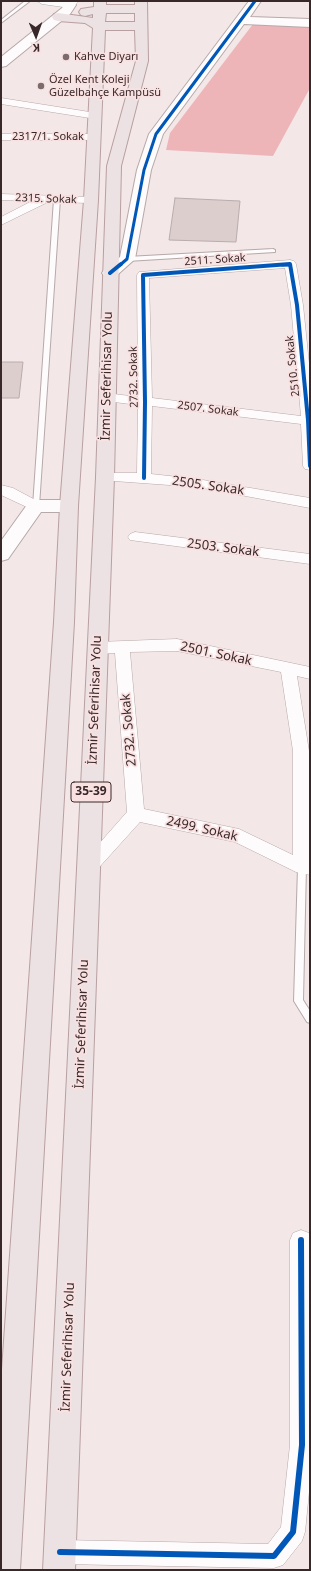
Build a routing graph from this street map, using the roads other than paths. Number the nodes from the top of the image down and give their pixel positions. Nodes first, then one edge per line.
1 (28, 1) edge
2 (42, 1) edge
3 (255, 1) edge
4 (67, 8) edge
5 (100, 12) edge
6 (141, 12) edge
7 (241, 20) junction
8 (1, 22) edge
9 (310, 23) edge
10 (1, 63) edge
11 (1, 101) edge
12 (95, 126) junction
13 (1, 137) edge
14 (1, 197) edge
15 (45, 199) junction
16 (57, 199) junction
17 (91, 200) junction
18 (1, 222) edge
19 (273, 251) dead end
20 (127, 258) junction
21 (290, 264) joint
22 (110, 273) junction
23 (142, 275) joint
24 (297, 305) junction
25 (310, 305) edge
26 (106, 397) junction
27 (145, 402) junction
28 (309, 420) edge
29 (310, 466) edge
30 (105, 477) junction
31 (144, 478) junction
32 (1, 490) edge
33 (310, 502) edge
34 (36, 506) junction
35 (69, 506) junction
36 (135, 537) dead end
37 (1, 555) edge
38 (310, 559) edge
39 (122, 647) junction
40 (97, 648) junction
41 (288, 669) junction
42 (310, 673) edge
43 (136, 814) junction
44 (88, 868) junction
45 (306, 868) edge
46 (310, 1018) edge
47 (302, 1240) dead end
48 (60, 1561) edge
49 (4, 1570) edge

1 - 8 lane
2 - 4 street
3 - 7 street
4 - 5 main road
4 - 10 street
5 - 6 main road
5 - 12 main road, İzmir Seferihisar Yolu / 35-39
6 - 22 main road, İzmir Seferihisar Yolu / 35-39
7 - 9 street
7 - 20 street
11 - 12 street
12 - 13 street, 2317/1. Sokak
12 - 17 main road, İzmir Seferihisar Yolu / 35-39
14 - 15 street, 2315. Sokak
15 - 16 street, 2315. Sokak
15 - 18 street
16 - 17 street, 2315. Sokak
16 - 34 lane
17 - 35 main road, İzmir Seferihisar Yolu / 35-39
19 - 20 lane
20 - 22 street
21 - 23 street, 2511. Sokak
21 - 24 street, 2510. Sokak
22 - 26 main road, İzmir Seferihisar Yolu / 35-39
23 - 27 street, 2732. Sokak
24 - 25 street
24 - 28 street, 2510. Sokak
26 - 27 street, 2507. Sokak
26 - 30 main road, İzmir Seferihisar Yolu / 35-39
27 - 28 street, 2507. Sokak
27 - 31 street, 2732. Sokak
28 - 29 street, 2510. Sokak
30 - 31 street, 2505. Sokak
30 - 40 main road, İzmir Seferihisar Yolu / 35-39
31 - 33 street, 2505. Sokak
32 - 34 street
34 - 35 street
34 - 37 street
35 - 49 main road, İzmir Seferihisar Yolu / 35-39
36 - 38 street, 2503. Sokak
39 - 40 street, 2501. Sokak
39 - 41 street, 2501. Sokak
39 - 43 street, 2732. Sokak
40 - 44 main road, İzmir Seferihisar Yolu / 35-39
41 - 42 street, 2501. Sokak
41 - 45 street
43 - 44 street
43 - 45 street, 2499. Sokak
44 - 48 main road, İzmir Seferihisar Yolu / 35-39
45 - 46 lane
47 - 48 street

